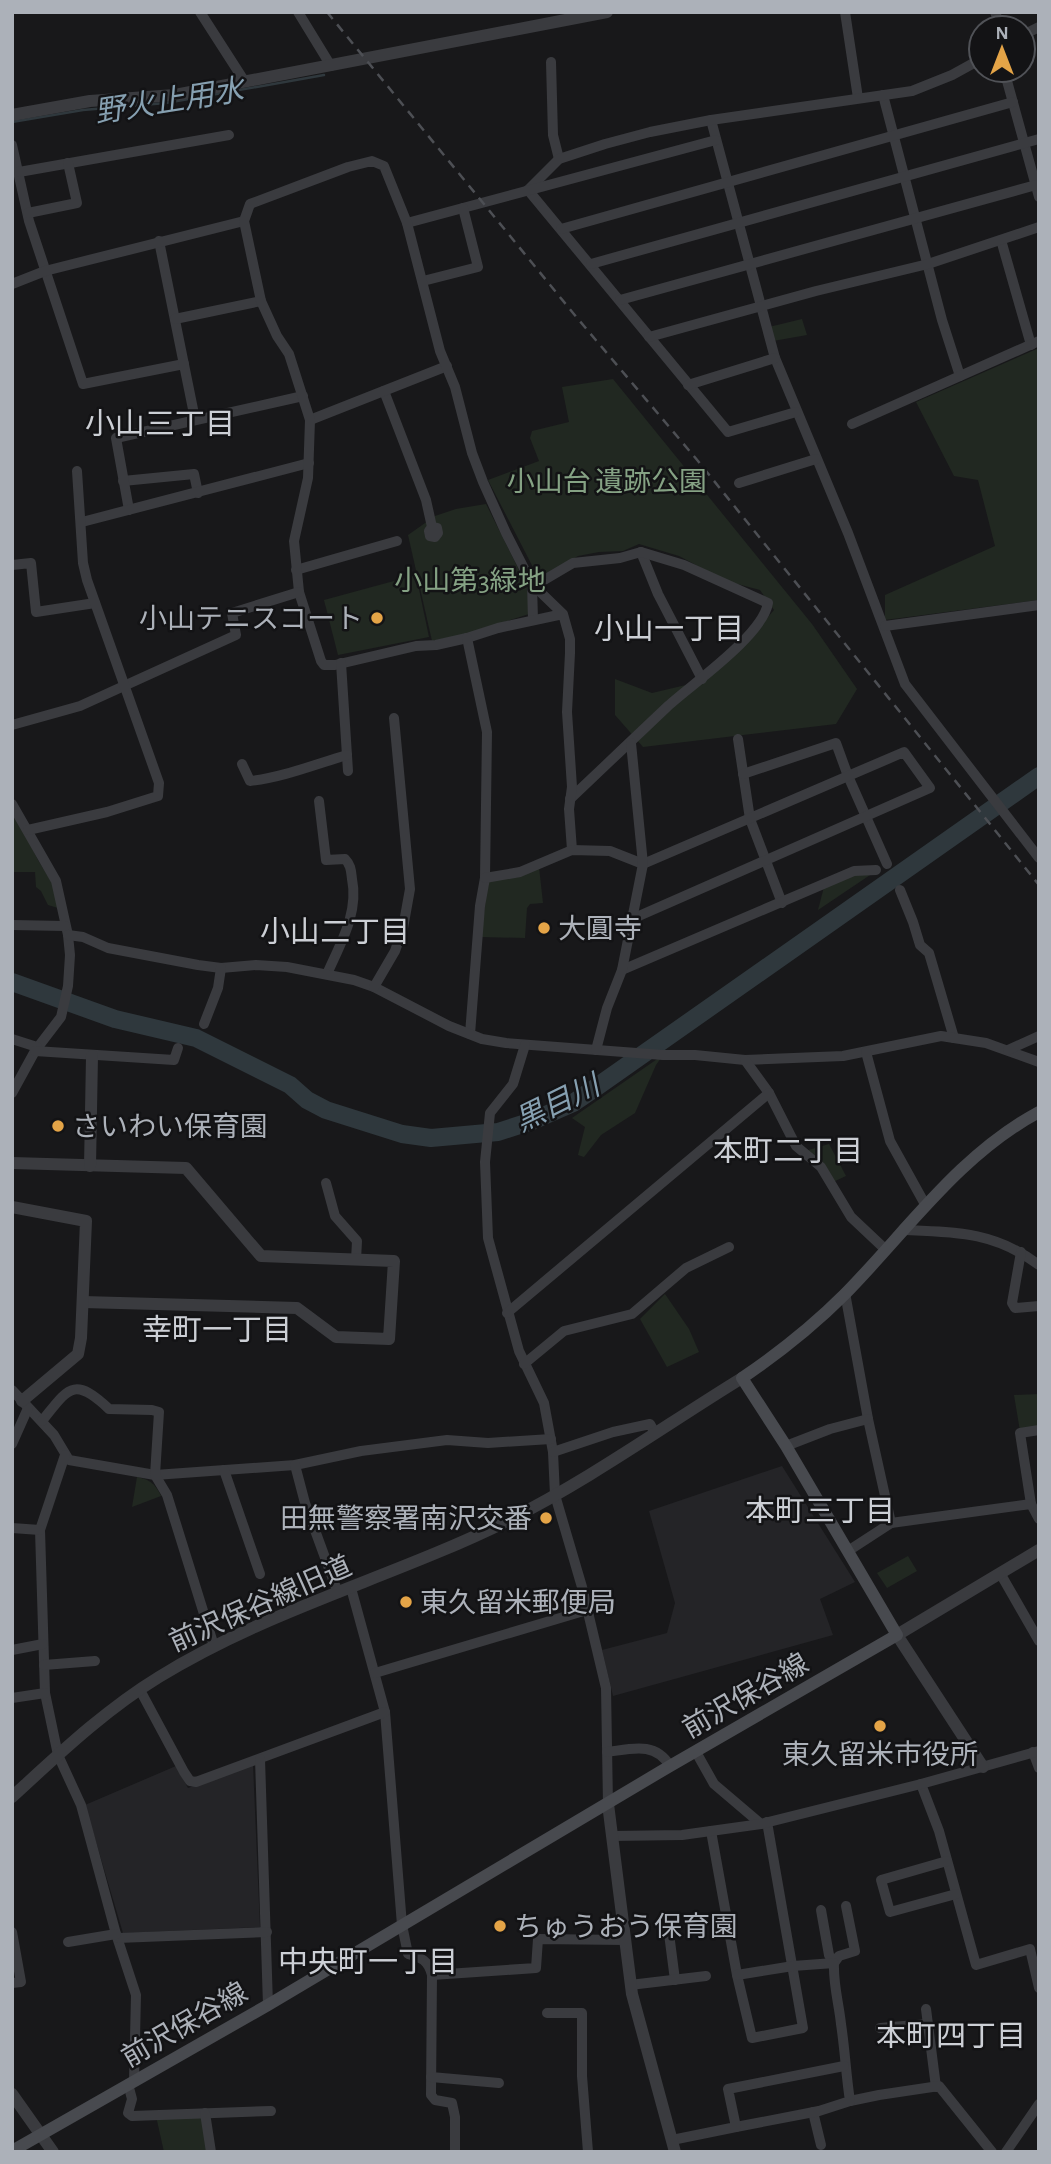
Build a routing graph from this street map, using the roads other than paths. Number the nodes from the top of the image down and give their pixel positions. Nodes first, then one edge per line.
1 (200, 12) edge
2 (298, 12) edge
3 (607, 12) edge
4 (845, 12) edge
5 (551, 62) dead end
6 (331, 66) junction
7 (967, 67) edge
8 (245, 82) junction
9 (1008, 84) edge
10 (883, 95) junction
11 (858, 98) junction
12 (1013, 102) junction
13 (12, 115) edge
14 (711, 120) junction
15 (229, 135) dead end
16 (893, 136) junction
17 (1039, 139) edge
18 (716, 140) junction
19 (1024, 144) junction
20 (12, 145) edge
21 (559, 159) junction
22 (68, 163) junction
23 (904, 177) junction
24 (17, 178) edge
25 (728, 182) junction
26 (1035, 185) junction
27 (528, 191) junction
28 (1039, 197) edge
29 (463, 208) junction
30 (27, 213) junction
31 (915, 218) junction
32 (244, 220) junction
33 (407, 223) junction
34 (739, 223) junction
35 (1039, 227) edge
36 (561, 229) junction
37 (1002, 240) junction
38 (159, 241) junction
39 (590, 264) junction
40 (750, 264) junction
41 (928, 264) junction
42 (45, 271) junction
43 (423, 281) junction
44 (12, 284) edge
45 (620, 300) junction
46 (261, 301) junction
47 (761, 306) junction
48 (175, 319) junction
49 (649, 337) junction
50 (1035, 343) edge
51 (775, 358) junction
52 (184, 364) junction
53 (447, 366) junction
54 (960, 376) junction
55 (688, 385) junction
56 (384, 391) junction
57 (303, 396) junction
58 (796, 412) junction
59 (195, 419) junction
60 (310, 421) junction
61 (852, 425) dead end
62 (816, 459) junction
63 (309, 463) junction
64 (77, 471) dead end
65 (123, 481) junction
66 (739, 483) dead end
67 (198, 493) junction
68 (129, 510) junction
69 (82, 522) junction
70 (432, 527) dead end
71 (397, 541) dead end
72 (641, 552) junction
73 (12, 565) edge
74 (296, 570) junction
75 (533, 585) junction
76 (299, 592) junction
77 (95, 603) junction
78 (1039, 605) edge
79 (563, 614) junction
80 (533, 620) junction
81 (885, 626) junction
82 (467, 638) junction
83 (341, 663) junction
84 (702, 679) junction
85 (124, 686) junction
86 (394, 718) dead end
87 (12, 725) edge
88 (738, 739) dead end
89 (631, 743) junction
90 (347, 755) junction
91 (243, 764) dead end
92 (348, 771) dead end
93 (743, 774) junction
94 (848, 776) junction
95 (570, 799) junction
96 (319, 801) dead end
97 (13, 805) edge
98 (866, 817) junction
99 (750, 819) junction
100 (28, 830) junction
101 (572, 850) junction
102 (1039, 858) edge
103 (766, 862) junction
104 (643, 864) junction
105 (887, 864) dead end
106 (876, 870) dead end
107 (485, 877) junction
108 (900, 890) dead end
109 (782, 903) junction
110 (632, 919) junction
111 (12, 925) edge
112 (67, 930) junction
113 (221, 968) junction
114 (622, 970) junction
115 (327, 974) junction
116 (374, 987) junction
117 (204, 1024) dead end
118 (470, 1034) junction
119 (1039, 1036) edge
120 (954, 1038) junction
121 (12, 1040) edge
122 (525, 1045) junction
123 (178, 1048) dead end
124 (36, 1049) junction
125 (596, 1050) junction
126 (1008, 1050) junction
127 (866, 1052) junction
128 (92, 1056) junction
129 (745, 1060) junction
130 (1039, 1062) edge
131 (12, 1093) edge
132 (769, 1093) junction
133 (1039, 1112) edge
134 (12, 1163) edge
135 (90, 1166) junction
136 (326, 1183) dead end
137 (926, 1206) junction
138 (12, 1207) edge
139 (904, 1230) junction
140 (729, 1247) dead end
141 (886, 1250) junction
142 (1021, 1252) junction
143 (356, 1260) junction
144 (1039, 1265) edge
145 (845, 1293) junction
146 (83, 1302) junction
147 (1039, 1306) edge
148 (508, 1313) junction
149 (523, 1364) junction
150 (742, 1378) junction
151 (17, 1396) edge
152 (868, 1419) junction
153 (42, 1422) junction
154 (1039, 1430) edge
155 (655, 1433) junction
156 (551, 1439) junction
157 (12, 1444) edge
158 (786, 1446) junction
159 (553, 1452) junction
160 (65, 1455) junction
161 (295, 1465) junction
162 (224, 1470) junction
163 (155, 1475) junction
164 (555, 1495) junction
165 (1031, 1504) junction
166 (1039, 1519) edge
167 (891, 1523) junction
168 (12, 1528) edge
169 (40, 1530) junction
170 (1039, 1550) edge
171 (848, 1551) junction
172 (1000, 1573) junction
173 (260, 1574) dead end
174 (351, 1588) junction
175 (338, 1593) junction
176 (587, 1610) junction
177 (897, 1635) junction
178 (1039, 1641) edge
179 (43, 1644) junction
180 (214, 1646) junction
181 (12, 1650) edge
182 (95, 1661) dead end
183 (44, 1665) junction
184 (375, 1672) junction
185 (140, 1690) junction
186 (45, 1693) junction
187 (12, 1698) edge
188 (385, 1712) junction
189 (607, 1752) junction
190 (696, 1752) junction
191 (1036, 1752) edge
192 (58, 1755) junction
193 (260, 1759) junction
194 (670, 1766) junction
195 (983, 1767) junction
196 (1039, 1768) edge
197 (921, 1784) junction
198 (12, 1797) edge
199 (608, 1804) junction
200 (764, 1823) junction
201 (712, 1831) junction
202 (612, 1836) junction
203 (947, 1861) junction
204 (956, 1894) junction
205 (846, 1906) dead end
206 (821, 1910) dead end
207 (402, 1925) junction
208 (668, 1926) dead end
209 (12, 1932) edge
210 (267, 1932) junction
211 (117, 1936) junction
212 (625, 1940) junction
213 (68, 1942) dead end
214 (834, 1964) junction
215 (793, 1966) junction
216 (432, 1975) junction
217 (737, 1975) junction
218 (706, 1976) dead end
219 (675, 1980) junction
220 (12, 1983) edge
221 (630, 1985) junction
222 (1039, 1988) edge
223 (268, 2005) junction
224 (926, 2009) dead end
225 (547, 2013) dead end
226 (928, 2024) junction
227 (880, 2028) dead end
228 (844, 2066) junction
229 (431, 2077) junction
230 (131, 2083) junction
231 (499, 2083) dead end
232 (936, 2087) junction
233 (12, 2094) edge
234 (850, 2101) junction
235 (1039, 2104) edge
236 (271, 2110) dead end
237 (813, 2112) junction
238 (205, 2113) junction
239 (736, 2127) junction
240 (42, 2134) junction
241 (821, 2145) dead end
242 (673, 2146) edge
243 (12, 2151) edge
244 (54, 2152) edge
245 (211, 2152) edge
246 (455, 2152) edge
247 (588, 2152) edge
248 (992, 2152) edge
249 (1006, 2152) edge

1 - 8 street
2 - 6 street
3 - 6 street
4 - 11 street
5 - 21 street
6 - 8 street
7 - 10 street
8 - 13 street
9 - 12 street
10 - 11 street
10 - 16 street
11 - 14 street
12 - 16 street
12 - 19 street
14 - 18 street
14 - 21 street
15 - 22 street
16 - 23 street
16 - 25 street
17 - 19 street
18 - 25 street
18 - 27 street
19 - 23 street
19 - 26 street
20 - 24 street
21 - 27 street
22 - 24 street
22 - 30 street
23 - 31 street
23 - 34 street
24 - 30 street
25 - 34 street
25 - 36 street
26 - 28 street
26 - 31 street
27 - 29 street
27 - 36 street
29 - 33 street
29 - 43 street
30 - 42 street
31 - 40 street
31 - 41 street
32 - 33 street
32 - 38 street
32 - 46 street
33 - 43 street
34 - 39 street
34 - 40 street
35 - 37 street
36 - 39 street
37 - 41 street
37 - 50 street
38 - 42 street
38 - 48 street
39 - 45 street
40 - 45 street
40 - 47 street
41 - 47 street
41 - 54 street
42 - 44 street
42 - 52 street
43 - 53 street
45 - 49 street
46 - 48 street
46 - 57 street
47 - 49 street
47 - 51 street
48 - 52 street
49 - 55 street
50 - 54 street
51 - 55 street
51 - 58 street
52 - 59 street
53 - 56 street
53 - 75 street
54 - 61 street
55 - 58 street
56 - 60 street
56 - 70 street
57 - 59 street
57 - 60 street
58 - 62 street
59 - 65 street
60 - 63 street
62 - 66 street
62 - 81 street
63 - 67 street
63 - 74 street
64 - 69 street
65 - 67 street
65 - 68 street
67 - 68 street
68 - 69 street
69 - 77 street
71 - 74 street
72 - 75 street
72 - 84 street
72 - 84 street
73 - 77 street
74 - 76 street
75 - 79 street
75 - 80 street
76 - 83 street
76 - 85 street
77 - 85 street
78 - 81 street
79 - 80 street
79 - 95 street
80 - 82 street
81 - 102 street
82 - 83 street
82 - 107 street
83 - 90 street
84 - 89 street
85 - 87 street
85 - 100 street
86 - 116 street
88 - 93 street
89 - 95 street
89 - 104 street
90 - 91 street
90 - 92 street
93 - 94 street
93 - 99 street
94 - 98 street
94 - 98 street
94 - 99 street
95 - 101 street
96 - 115 street
97 - 100 street
98 - 103 street
98 - 105 street
99 - 103 street
99 - 104 street
100 - 112 street
101 - 104 street
101 - 107 street
103 - 109 street
103 - 110 street
104 - 110 street
106 - 109 street
107 - 118 street
108 - 120 street
109 - 114 street
110 - 114 street
111 - 112 street
112 - 113 street
112 - 124 street
113 - 115 street
113 - 117 street
114 - 125 street
115 - 116 street
116 - 118 street
118 - 122 street
119 - 126 street
120 - 126 street
120 - 127 street
121 - 124 street
122 - 125 street
122 - 148 street
123 - 128 street
124 - 128 street
124 - 131 street
125 - 129 street
126 - 130 street
127 - 129 street
127 - 137 street
128 - 135 street
129 - 132 street
132 - 141 street
132 - 148 street
133 - 137 main road
134 - 135 street
135 - 143 street
136 - 143 street
137 - 139 main road
138 - 146 street
139 - 141 main road
139 - 142 street
140 - 149 street
141 - 145 main road
142 - 144 street
142 - 147 street
143 - 146 street
145 - 150 main road
145 - 152 street
146 - 151 street
148 - 149 street
149 - 156 street
150 - 155 street, 前沢保谷線旧道
150 - 158 main road
151 - 153 street
151 - 157 street
152 - 158 street
152 - 167 street
153 - 160 street
153 - 163 street
154 - 165 street
155 - 159 street
155 - 164 street, 前沢保谷線旧道
156 - 159 street
156 - 161 street
158 - 171 main road
159 - 164 street
160 - 163 street
160 - 169 street
161 - 162 street
161 - 175 street
162 - 163 street
162 - 173 street
163 - 180 street
164 - 174 street, 前沢保谷線旧道
164 - 176 street
165 - 166 street
165 - 167 street
167 - 171 street
168 - 169 street
169 - 179 street
170 - 172 street
171 - 177 main road
172 - 177 street
172 - 178 street
174 - 175 street, 前沢保谷線旧道
174 - 184 street
175 - 180 street, 前沢保谷線旧道
176 - 184 street
176 - 189 street
177 - 190 main road, 前沢保谷線
177 - 195 street
179 - 181 street
179 - 183 street
180 - 185 street, 前沢保谷線旧道
182 - 183 street
183 - 186 street
184 - 188 street
185 - 192 street, 前沢保谷線旧道
185 - 193 street
186 - 187 street
186 - 192 street
188 - 193 street
188 - 207 street
189 - 194 street
189 - 199 street
190 - 194 main road, 前沢保谷線
190 - 200 street
191 - 195 street
191 - 196 street
192 - 198 street, 前沢保谷線旧道
192 - 211 street
193 - 210 street
194 - 199 main road, 前沢保谷線
195 - 197 street
197 - 200 street
197 - 203 street
199 - 202 street
199 - 207 main road, 前沢保谷線
200 - 201 street
200 - 215 street
201 - 202 street
201 - 217 street
202 - 212 street
203 - 204 street
203 - 204 street
204 - 222 street
205 - 214 street
206 - 214 street
207 - 216 street
207 - 223 main road, 前沢保谷線
208 - 219 street
209 - 220 street
210 - 211 street
210 - 223 street
211 - 213 street
211 - 230 street
212 - 216 street
212 - 221 street
214 - 215 street
214 - 228 street
215 - 217 street
215 - 217 street
216 - 229 street
218 - 219 street
219 - 221 street
221 - 242 street
223 - 230 main road, 前沢保谷線
224 - 226 street
225 - 247 street
226 - 227 street
226 - 232 street
228 - 234 street
228 - 239 street
229 - 231 street
229 - 246 street
230 - 238 street
230 - 240 main road, 前沢保谷線
232 - 234 street
232 - 248 street
233 - 240 street
234 - 237 street
235 - 249 street
236 - 238 street
237 - 239 street
237 - 241 street
238 - 245 street
239 - 242 street
240 - 243 main road, 前沢保谷線
240 - 244 street

